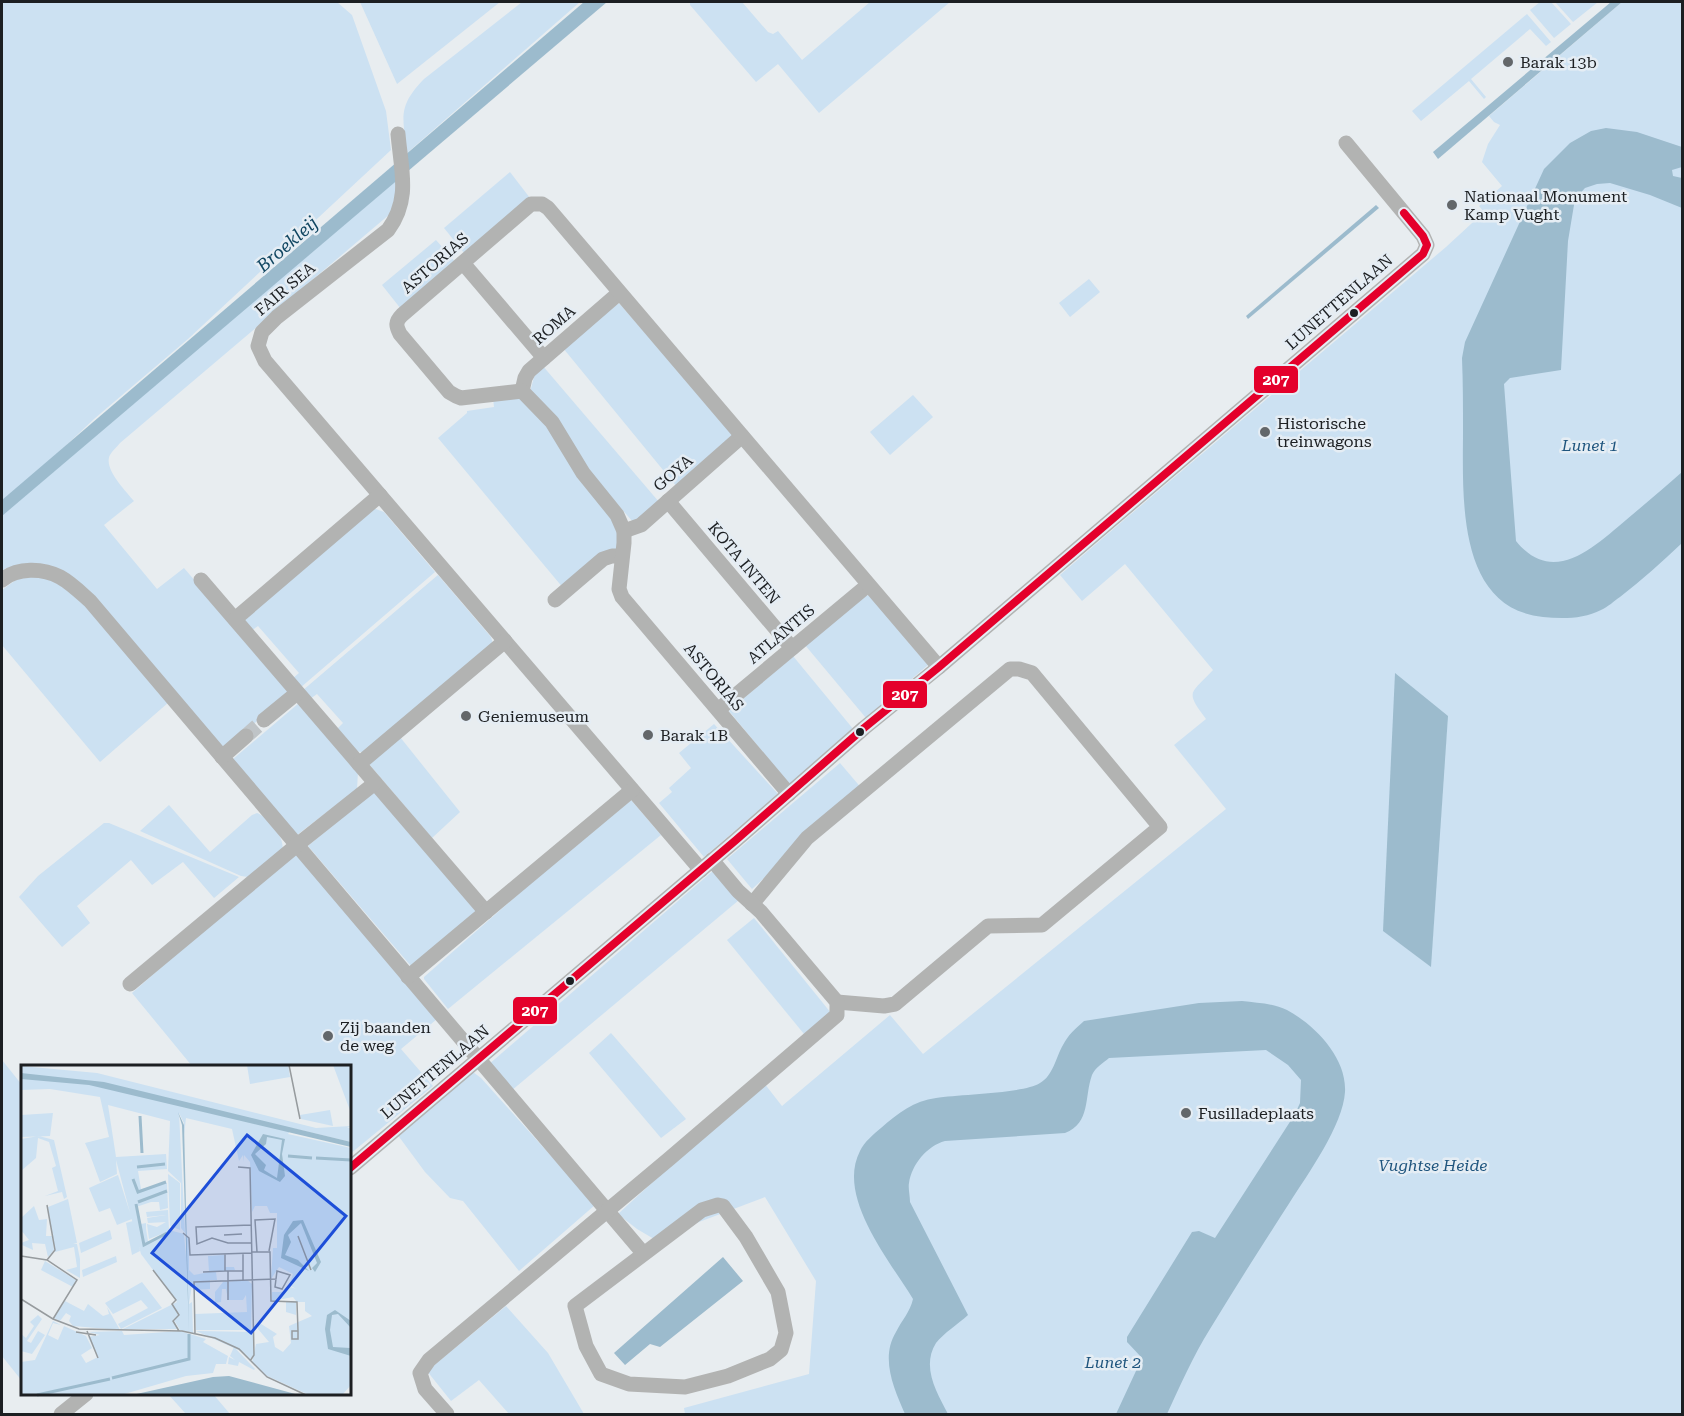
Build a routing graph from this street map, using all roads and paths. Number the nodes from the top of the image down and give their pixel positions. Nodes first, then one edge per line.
1 (398, 134) dead end
2 (1346, 143) dead end
3 (463, 263) junction
4 (620, 293) junction
5 (544, 358) junction
6 (522, 391) junction
7 (742, 436) junction
8 (380, 495) junction
9 (668, 501) junction
10 (624, 531) junction
11 (622, 556) junction
12 (2, 580) edge
13 (201, 580) dead end
14 (868, 585) junction
15 (555, 600) dead end
16 (235, 619) junction
17 (505, 641) junction
18 (792, 648) junction
19 (939, 667) junction
20 (297, 693) junction
21 (718, 710) junction
22 (264, 720) tunnel mouth
23 (246, 736) tunnel mouth
24 (222, 758) junction
25 (359, 764) junction
26 (375, 783) junction
27 (632, 790) junction
28 (789, 794) junction
29 (297, 845) junction
30 (706, 865) junction
31 (752, 904) junction
32 (486, 912) junction
33 (408, 977) junction
34 (130, 984) dead end
35 (837, 1002) junction
36 (479, 1059) junction
37 (351, 1167) edge
38 (607, 1211) junction
39 (643, 1253) junction
40 (85, 1395) edge
41 (61, 1414) edge
42 (447, 1414) edge

1 - 8 street, FAIR SEA
2 - 19 street, LUNETTENLAAN
3 - 4 street, ASTORIAS
3 - 5 street
3 - 6 street, ASTORIAS
4 - 5 street, ROMA
4 - 7 street, ASTORIAS
5 - 6 street, ROMA
6 - 10 street
7 - 9 street, GOYA
7 - 14 street, ASTORIAS
8 - 16 street
8 - 17 street
9 - 10 street, GOYA
9 - 18 street, KOTA INTEN
10 - 11 street, ASTORIAS
11 - 15 street
11 - 21 street, ASTORIAS
12 - 24 street
13 - 16 street
14 - 18 street, ATLANTIS
14 - 19 street, ASTORIAS
16 - 20 street
17 - 25 street
17 - 27 street
18 - 21 street, ATLANTIS
19 - 28 street, LUNETTENLAAN
20 - 22 street
20 - 25 street
21 - 28 street, ASTORIAS
23 - 24 street
24 - 29 street
25 - 26 street
26 - 29 street
26 - 32 street
27 - 30 street
27 - 32 street
28 - 30 street, LUNETTENLAAN
29 - 33 street
29 - 34 street
30 - 31 street
30 - 36 street, LUNETTENLAAN
31 - 35 street
31 - 35 street
32 - 33 street
33 - 36 street
35 - 38 street
36 - 37 street, LUNETTENLAAN
36 - 38 street
38 - 39 street
38 - 42 street
39 - 39 street
40 - 41 street

